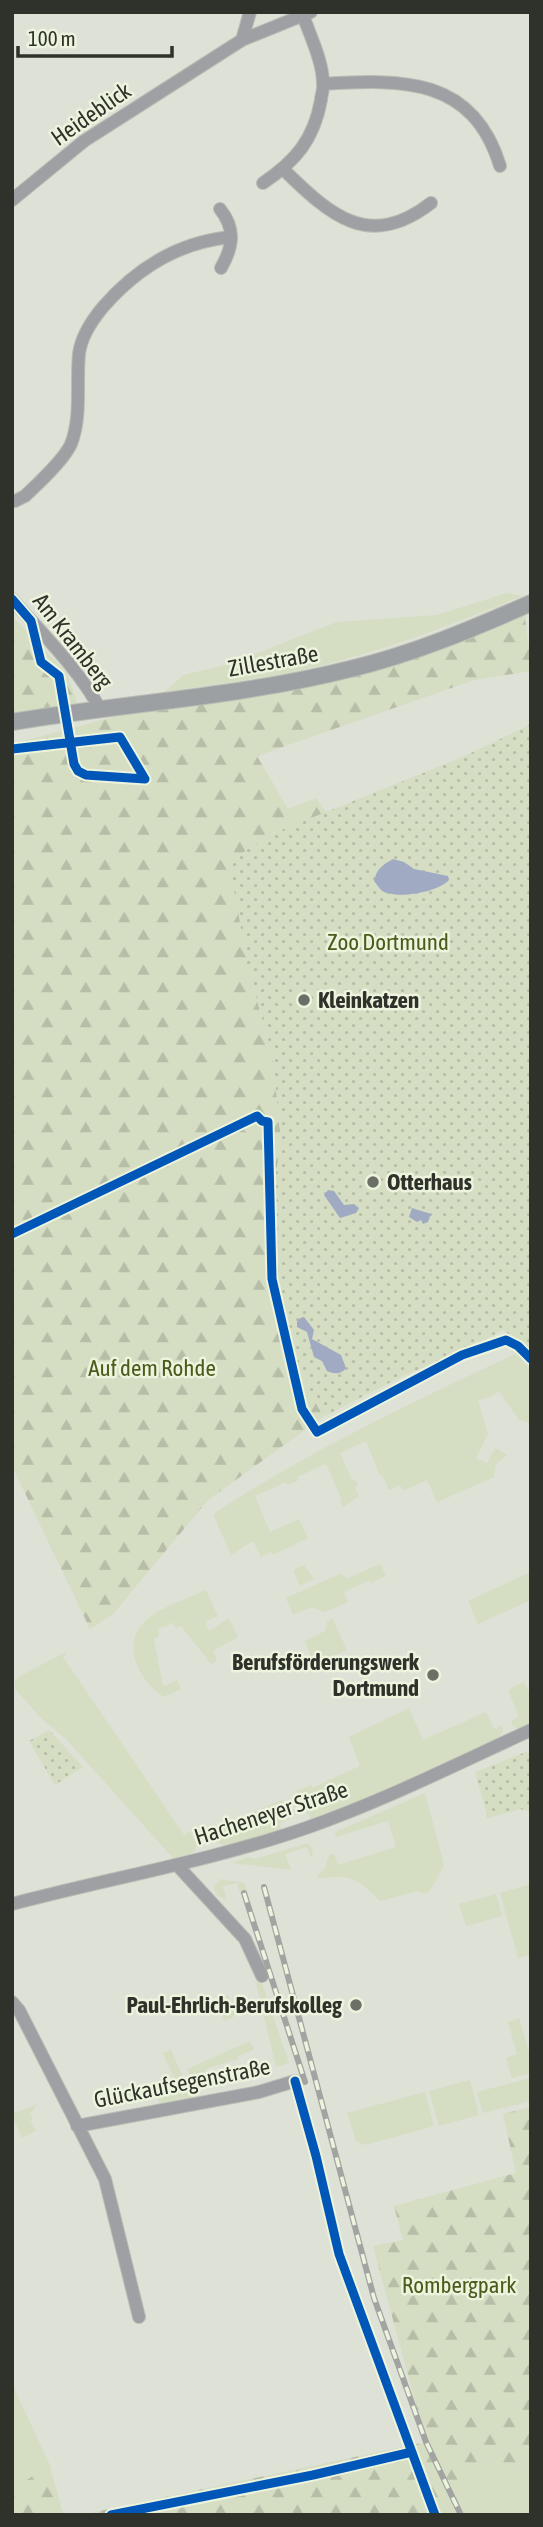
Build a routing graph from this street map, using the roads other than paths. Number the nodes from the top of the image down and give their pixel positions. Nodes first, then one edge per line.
1 (250, 12) edge
2 (307, 14) edge
3 (242, 40) junction
4 (323, 84) junction
5 (500, 166) dead end
6 (284, 170) junction
7 (263, 183) dead end
8 (12, 200) edge
9 (431, 203) dead end
10 (220, 209) dead end
11 (231, 237) junction
12 (221, 268) dead end
13 (13, 502) edge
14 (12, 599) edge
15 (531, 603) edge
16 (100, 709) junction
17 (12, 722) edge
18 (531, 1730) edge
19 (177, 1865) junction
20 (12, 1904) edge
21 (262, 1976) dead end
22 (12, 2002) edge
23 (295, 2081) dead end
24 (77, 2126) junction
25 (139, 2318) dead end

1 - 3 street
2 - 3 street, Heideblick
2 - 4 street
3 - 8 street, Heideblick
4 - 5 street
4 - 6 street
6 - 7 street
6 - 9 street
10 - 11 street
11 - 12 street
11 - 13 street
14 - 16 street, Am Kramberg
15 - 16 main road, Zillestraße
16 - 17 main road, Zillestraße
18 - 19 street, Hacheneyer Straße
19 - 20 street, Hacheneyer Straße
19 - 21 street
22 - 24 street, Glückaufsegenstraße
23 - 24 street, Glückaufsegenstraße
24 - 25 street, Glückaufsegenstraße

